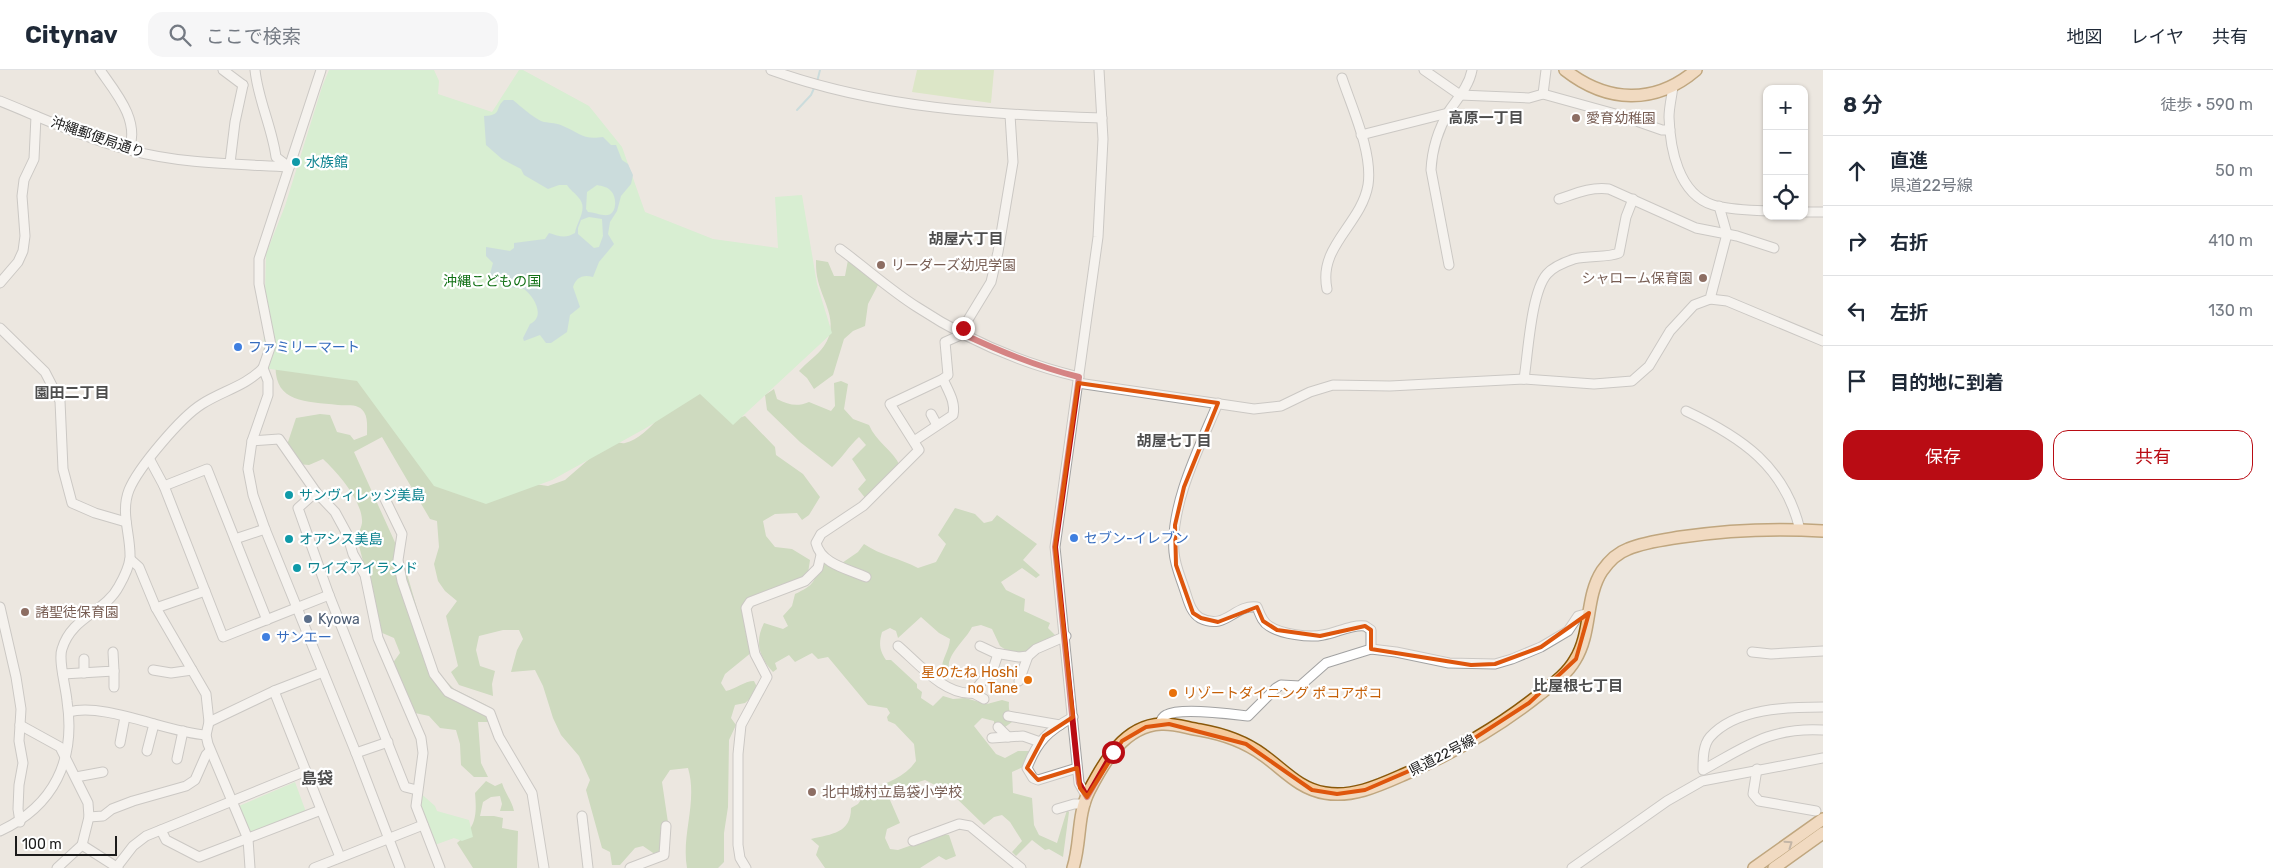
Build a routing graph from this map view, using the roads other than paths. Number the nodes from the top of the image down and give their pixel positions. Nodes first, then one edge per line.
1 (100, 70) edge
2 (223, 70) edge
3 (255, 70) edge
4 (322, 70) edge
5 (771, 70) edge
6 (1099, 70) edge
7 (1424, 70) edge
8 (1472, 70) edge
9 (1546, 70) edge
10 (1565, 70) edge
11 (1690, 72) edge
12 (1342, 78) dead end
13 (256, 81) junction
14 (243, 85) junction
15 (1672, 86) junction
16 (1543, 94) junction
17 (1460, 95) junction
18 (0, 101) edge
19 (1448, 113) junction
20 (1010, 115) junction
21 (36, 116) junction
22 (1102, 118) junction
23 (1670, 130) junction
24 (1361, 135) junction
25 (129, 150) junction
26 (230, 163) junction
27 (289, 167) junction
28 (1559, 199) dead end
29 (1633, 199) junction
30 (1719, 206) junction
31 (1763, 211) edge
32 (1808, 212) edge
33 (1823, 212) edge
34 (1727, 234) junction
35 (1774, 248) dead end
36 (840, 249) dead end
37 (1449, 265) dead end
38 (0, 283) edge
39 (1327, 289) dead end
40 (1710, 299) junction
41 (0, 328) edge
42 (963, 334) junction
43 (1823, 341) edge
44 (263, 368) junction
45 (943, 379) junction
46 (1524, 379) junction
47 (1078, 380) junction
48 (1218, 403) junction
49 (1686, 411) dead end
50 (931, 414) dead end
51 (937, 425) junction
52 (252, 441) junction
53 (914, 441) junction
54 (150, 460) junction
55 (164, 486) junction
56 (316, 492) junction
57 (384, 497) dead end
58 (126, 522) junction
59 (266, 529) junction
60 (1800, 530) junction
61 (1823, 531) edge
62 (235, 539) junction
63 (821, 555) junction
64 (130, 559) junction
65 (866, 577) dead end
66 (205, 591) junction
67 (329, 595) junction
68 (0, 607) edge
69 (156, 608) junction
70 (298, 608) junction
71 (1588, 613) junction
72 (267, 620) junction
73 (1066, 636) junction
74 (898, 646) dead end
75 (980, 646) dead end
76 (1371, 649) junction
77 (1823, 651) edge
78 (113, 652) dead end
79 (1752, 652) dead end
80 (998, 654) junction
81 (1028, 656) junction
82 (84, 659) dead end
83 (153, 670) dead end
84 (192, 670) junction
85 (114, 671) junction
86 (323, 672) junction
87 (84, 673) junction
88 (63, 674) junction
89 (1019, 681) dead end
90 (114, 687) dead end
91 (274, 691) junction
92 (972, 693) junction
93 (984, 699) dead end
94 (1823, 706) edge
95 (69, 712) junction
96 (1008, 716) dead end
97 (125, 717) junction
98 (1073, 717) junction
99 (209, 722) junction
100 (154, 724) junction
101 (1160, 724) junction
102 (20, 725) junction
103 (1060, 725) junction
104 (998, 726) dead end
105 (1823, 730) edge
106 (183, 731) junction
107 (206, 735) junction
108 (1008, 737) junction
109 (992, 738) dead end
110 (388, 742) junction
111 (1040, 742) junction
112 (120, 743) dead end
113 (147, 751) dead end
114 (210, 751) junction
115 (356, 753) junction
116 (66, 758) junction
117 (1823, 758) edge
118 (177, 759) dead end
119 (1078, 768) junction
120 (1757, 769) junction
121 (1703, 770) junction
122 (306, 771) junction
123 (102, 772) dead end
124 (76, 777) junction
125 (1702, 781) junction
126 (417, 790) junction
127 (1086, 800) junction
128 (232, 802) junction
129 (1057, 809) dead end
130 (321, 810) junction
131 (1819, 815) edge
132 (582, 816) dead end
133 (89, 817) junction
134 (20, 822) junction
135 (423, 825) junction
136 (666, 826) dead end
137 (161, 830) junction
138 (0, 831) edge
139 (1823, 833) edge
140 (388, 838) junction
141 (248, 839) junction
142 (913, 841) dead end
143 (82, 845) junction
144 (340, 857) junction
145 (57, 868) edge
146 (117, 868) edge
147 (250, 868) edge
148 (314, 868) edge
149 (400, 868) edge
150 (440, 868) edge
151 (544, 868) edge
152 (588, 868) edge
153 (630, 868) edge
154 (746, 868) edge
155 (1021, 868) edge
156 (1074, 868) edge
157 (1572, 868) edge
158 (1754, 868) edge
159 (1774, 868) edge

1 - 25 street
2 - 14 street
3 - 13 street
4 - 27 street
5 - 20 street
6 - 22 street
7 - 17 street
8 - 17 street
9 - 16 street
10 - 15 main road
11 - 15 main road
12 - 24 street
13 - 14 street
13 - 27 street
14 - 26 street
15 - 23 street
16 - 17 street
16 - 23 street
17 - 19 street
18 - 21 street, 沖縄郵便局通り
19 - 24 street
19 - 37 street
20 - 22 street
20 - 42 street
21 - 25 street, 沖縄郵便局通り
21 - 38 street
22 - 47 street
23 - 30 street
24 - 39 street
25 - 26 street, 沖縄郵便局通り
26 - 27 street, 沖縄郵便局通り
27 - 44 street
28 - 29 street
29 - 34 street
29 - 46 street
30 - 31 street
30 - 34 street
32 - 33 street
34 - 35 street
34 - 40 street
36 - 42 street
40 - 43 street
40 - 46 street
41 - 58 street
42 - 45 street
42 - 47 street
44 - 52 street
44 - 54 street
45 - 51 street
45 - 53 street
46 - 48 street
47 - 48 street
47 - 73 street
48 - 76 street
49 - 60 street
50 - 51 street
51 - 53 street
52 - 56 street
52 - 59 street
53 - 63 street
54 - 55 street
54 - 58 street
55 - 62 street
55 - 66 street
56 - 67 street
56 - 126 street
57 - 151 street
58 - 64 street
59 - 62 street
59 - 70 street
60 - 61 main road, 県道22号線
60 - 71 main road, 県道22号線
62 - 72 street
63 - 65 street
63 - 154 street
64 - 69 street
64 - 88 street
66 - 69 street
66 - 72 street
67 - 70 street
67 - 110 street
68 - 102 street
69 - 84 street
70 - 72 street
70 - 86 street
71 - 76 street
71 - 101 main road, 県道22号線
73 - 81 street
73 - 98 street
74 - 92 street
75 - 80 street
76 - 101 street
77 - 79 street
78 - 85 street
80 - 81 street
80 - 92 street
81 - 89 street
82 - 87 street
83 - 84 street
84 - 99 street
85 - 87 street
85 - 90 street
86 - 91 street
86 - 115 street
87 - 88 street
88 - 95 street
91 - 99 street
91 - 122 street
92 - 93 street
94 - 121 street
95 - 97 street
95 - 116 street
96 - 103 street
97 - 100 street
97 - 112 street
98 - 103 street
98 - 119 street
99 - 107 street
100 - 106 street
100 - 113 street
101 - 127 main road, 県道22号線
102 - 116 street
102 - 134 street
103 - 111 street
104 - 108 street
105 - 121 street
106 - 107 street
106 - 118 street
107 - 114 street
108 - 109 street
108 - 111 street
110 - 115 street
110 - 126 street
111 - 119 street
114 - 128 street
114 - 133 street
115 - 140 street
116 - 124 street
116 - 134 street
117 - 120 street
119 - 127 street
120 - 125 street
120 - 131 street
121 - 125 street
122 - 128 street
122 - 130 street
123 - 124 street
124 - 133 street
125 - 157 street
126 - 135 street
127 - 129 street
127 - 156 main road, 県道22号線
128 - 137 street
128 - 141 street
130 - 141 street
130 - 144 street
158 -> 131 main road
132 - 152 street
133 - 143 street
134 - 138 street
135 - 140 street
135 - 150 street
136 - 153 street
137 - 141 street
137 - 146 street
139 - 159 main road
140 - 144 street
140 - 149 street
141 - 147 street
142 - 155 street
143 - 145 street
143 - 146 street
144 - 148 street

